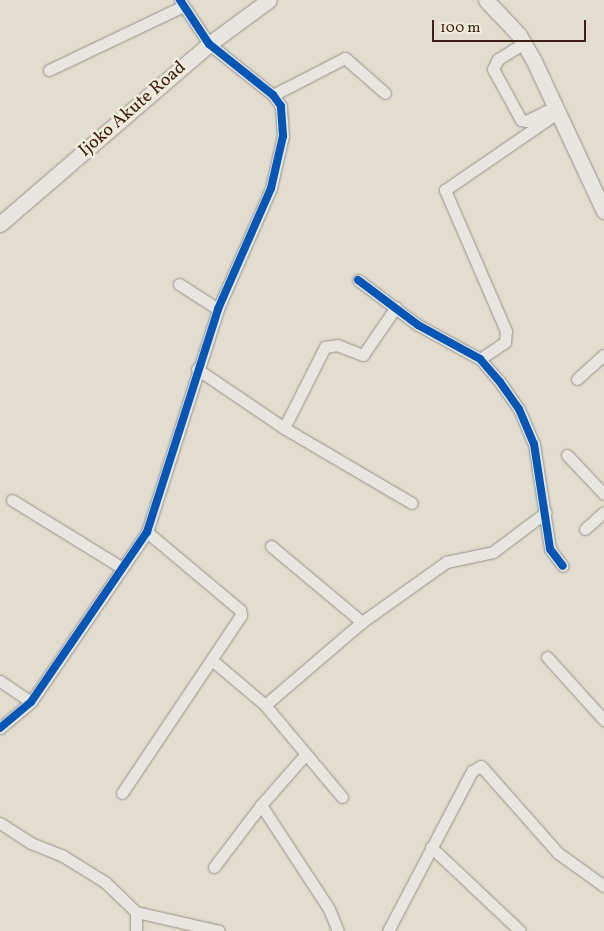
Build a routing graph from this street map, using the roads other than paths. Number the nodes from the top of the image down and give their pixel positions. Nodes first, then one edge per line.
1 (269, 0) edge
2 (486, 0) edge
3 (181, 3) edge
4 (524, 43) junction
5 (209, 44) junction
6 (49, 70) dead end
7 (385, 93) dead end
8 (273, 95) junction
9 (556, 110) junction
10 (604, 211) edge
11 (0, 224) edge
12 (358, 280) dead end
13 (180, 284) dead end
14 (396, 307) junction
15 (218, 310) junction
16 (604, 355) edge
17 (480, 359) junction
18 (197, 369) junction
19 (577, 379) dead end
20 (284, 428) junction
21 (567, 455) dead end
22 (604, 494) edge
23 (12, 500) dead end
24 (412, 503) dead end
25 (546, 512) junction
26 (604, 512) edge
27 (585, 529) dead end
28 (147, 532) junction
29 (272, 546) dead end
30 (563, 566) dead end
31 (121, 567) junction
32 (362, 622) junction
33 (547, 657) dead end
34 (213, 661) junction
35 (0, 681) edge
36 (31, 702) junction
37 (265, 705) junction
38 (604, 720) edge
39 (0, 728) edge
40 (305, 755) junction
41 (122, 793) dead end
42 (342, 797) dead end
43 (261, 805) junction
44 (0, 823) edge
45 (431, 847) junction
46 (214, 867) dead end
47 (604, 886) edge
48 (136, 912) junction
49 (136, 931) edge
50 (219, 931) edge
51 (338, 931) edge
52 (388, 931) edge
53 (520, 931) edge

1 - 5 main road, Ijoko Akute Road
2 - 4 main road
3 - 5 street
3 - 6 street
4 - 9 main road
4 - 9 street
5 - 8 street
5 - 11 main road, Ijoko Akute Road
7 - 8 street
8 - 15 street
9 - 10 main road
9 - 17 street
12 - 14 street
13 - 15 street
14 - 17 street
14 - 20 street
15 - 18 street
16 - 19 street
17 - 25 street
18 - 20 street
18 - 28 street
20 - 24 street
21 - 22 street
23 - 31 street
25 - 30 street
25 - 32 street
26 - 27 street
28 - 31 street
28 - 34 street
29 - 32 street
31 - 36 street
32 - 37 street
33 - 38 street
34 - 37 street
34 - 41 street
35 - 36 street
36 - 39 street
37 - 40 street
40 - 42 street
40 - 43 street
43 - 46 street
43 - 51 street
44 - 48 street
45 - 47 street
45 - 52 street
45 - 53 street
48 - 49 street
48 - 50 street

